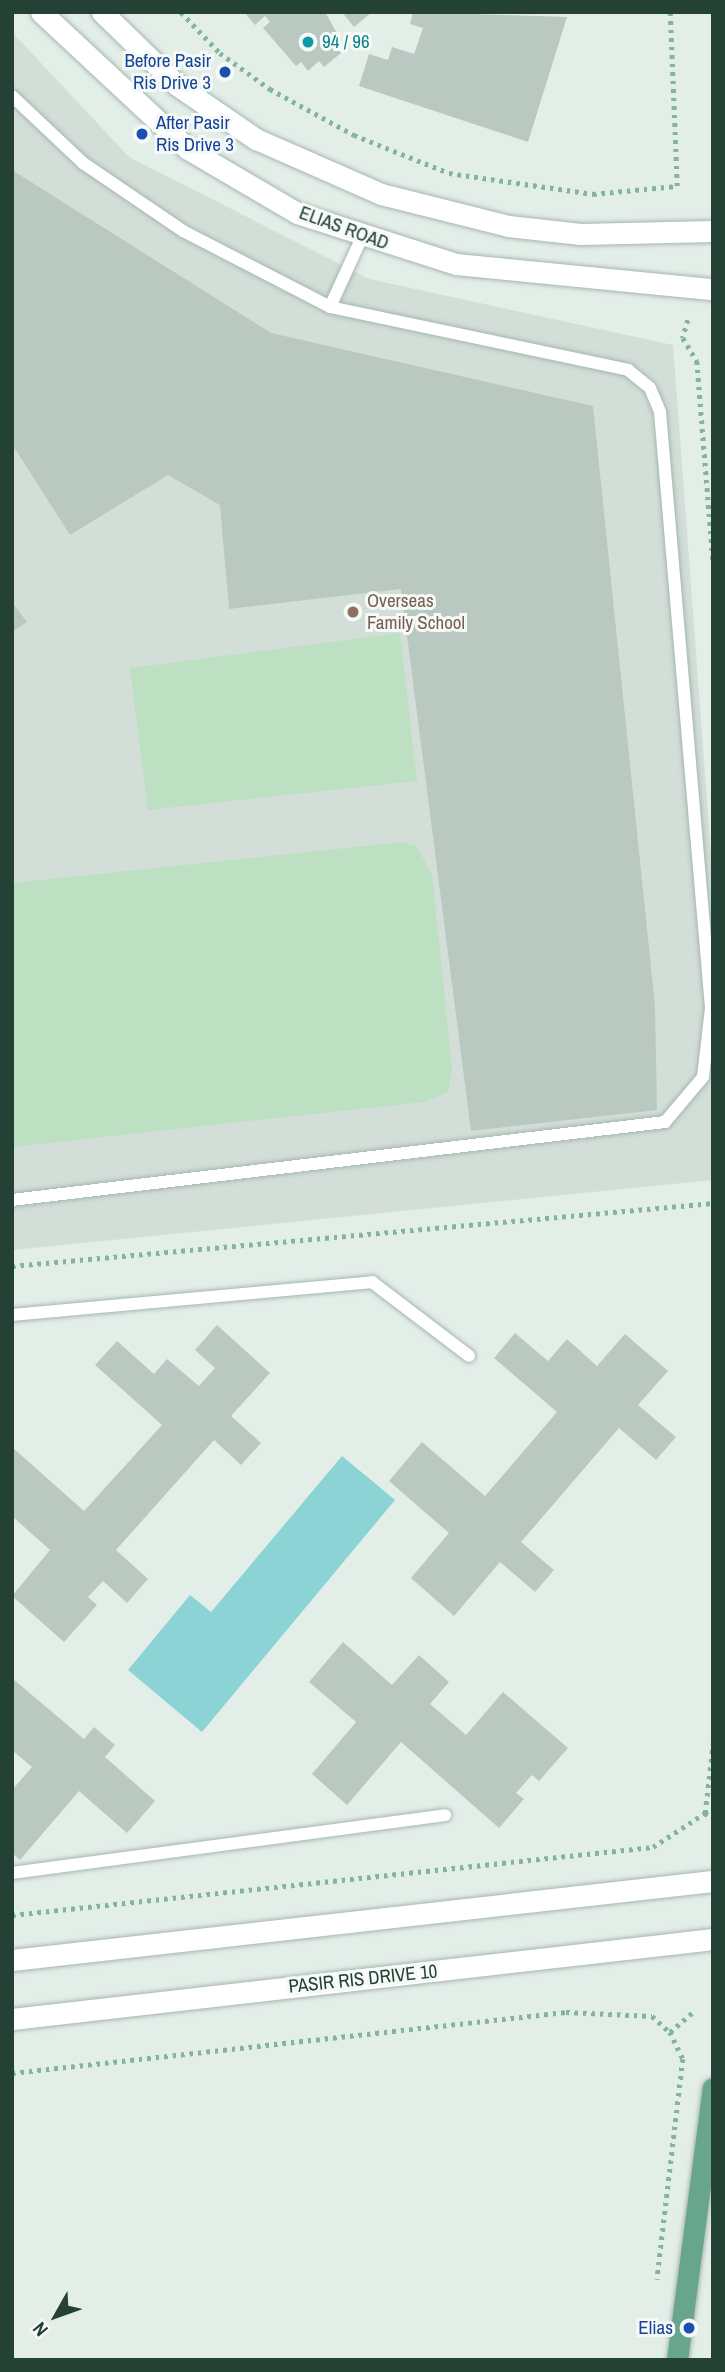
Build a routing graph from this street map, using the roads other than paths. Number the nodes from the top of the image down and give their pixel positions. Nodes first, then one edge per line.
1 (41, 12) edge
2 (102, 12) edge
3 (12, 96) edge
4 (713, 231) edge
5 (362, 237) junction
6 (713, 289) edge
7 (330, 307) junction
8 (12, 1200) edge
9 (12, 1315) edge
10 (469, 1356) dead end
11 (445, 1815) dead end
12 (12, 1873) edge
13 (713, 1881) edge
14 (713, 1939) edge
15 (12, 1960) edge
16 (12, 2019) edge
17 (713, 2088) edge
18 (677, 2360) edge

1 - 5 street, ELIAS ROAD
2 - 4 street
3 - 7 lane
5 - 6 street, ELIAS ROAD
5 - 7 lane
7 - 8 lane
9 - 10 lane
11 - 12 lane
13 - 15 street
14 - 16 street, PASIR RIS DRIVE 10
17 - 18 main road

